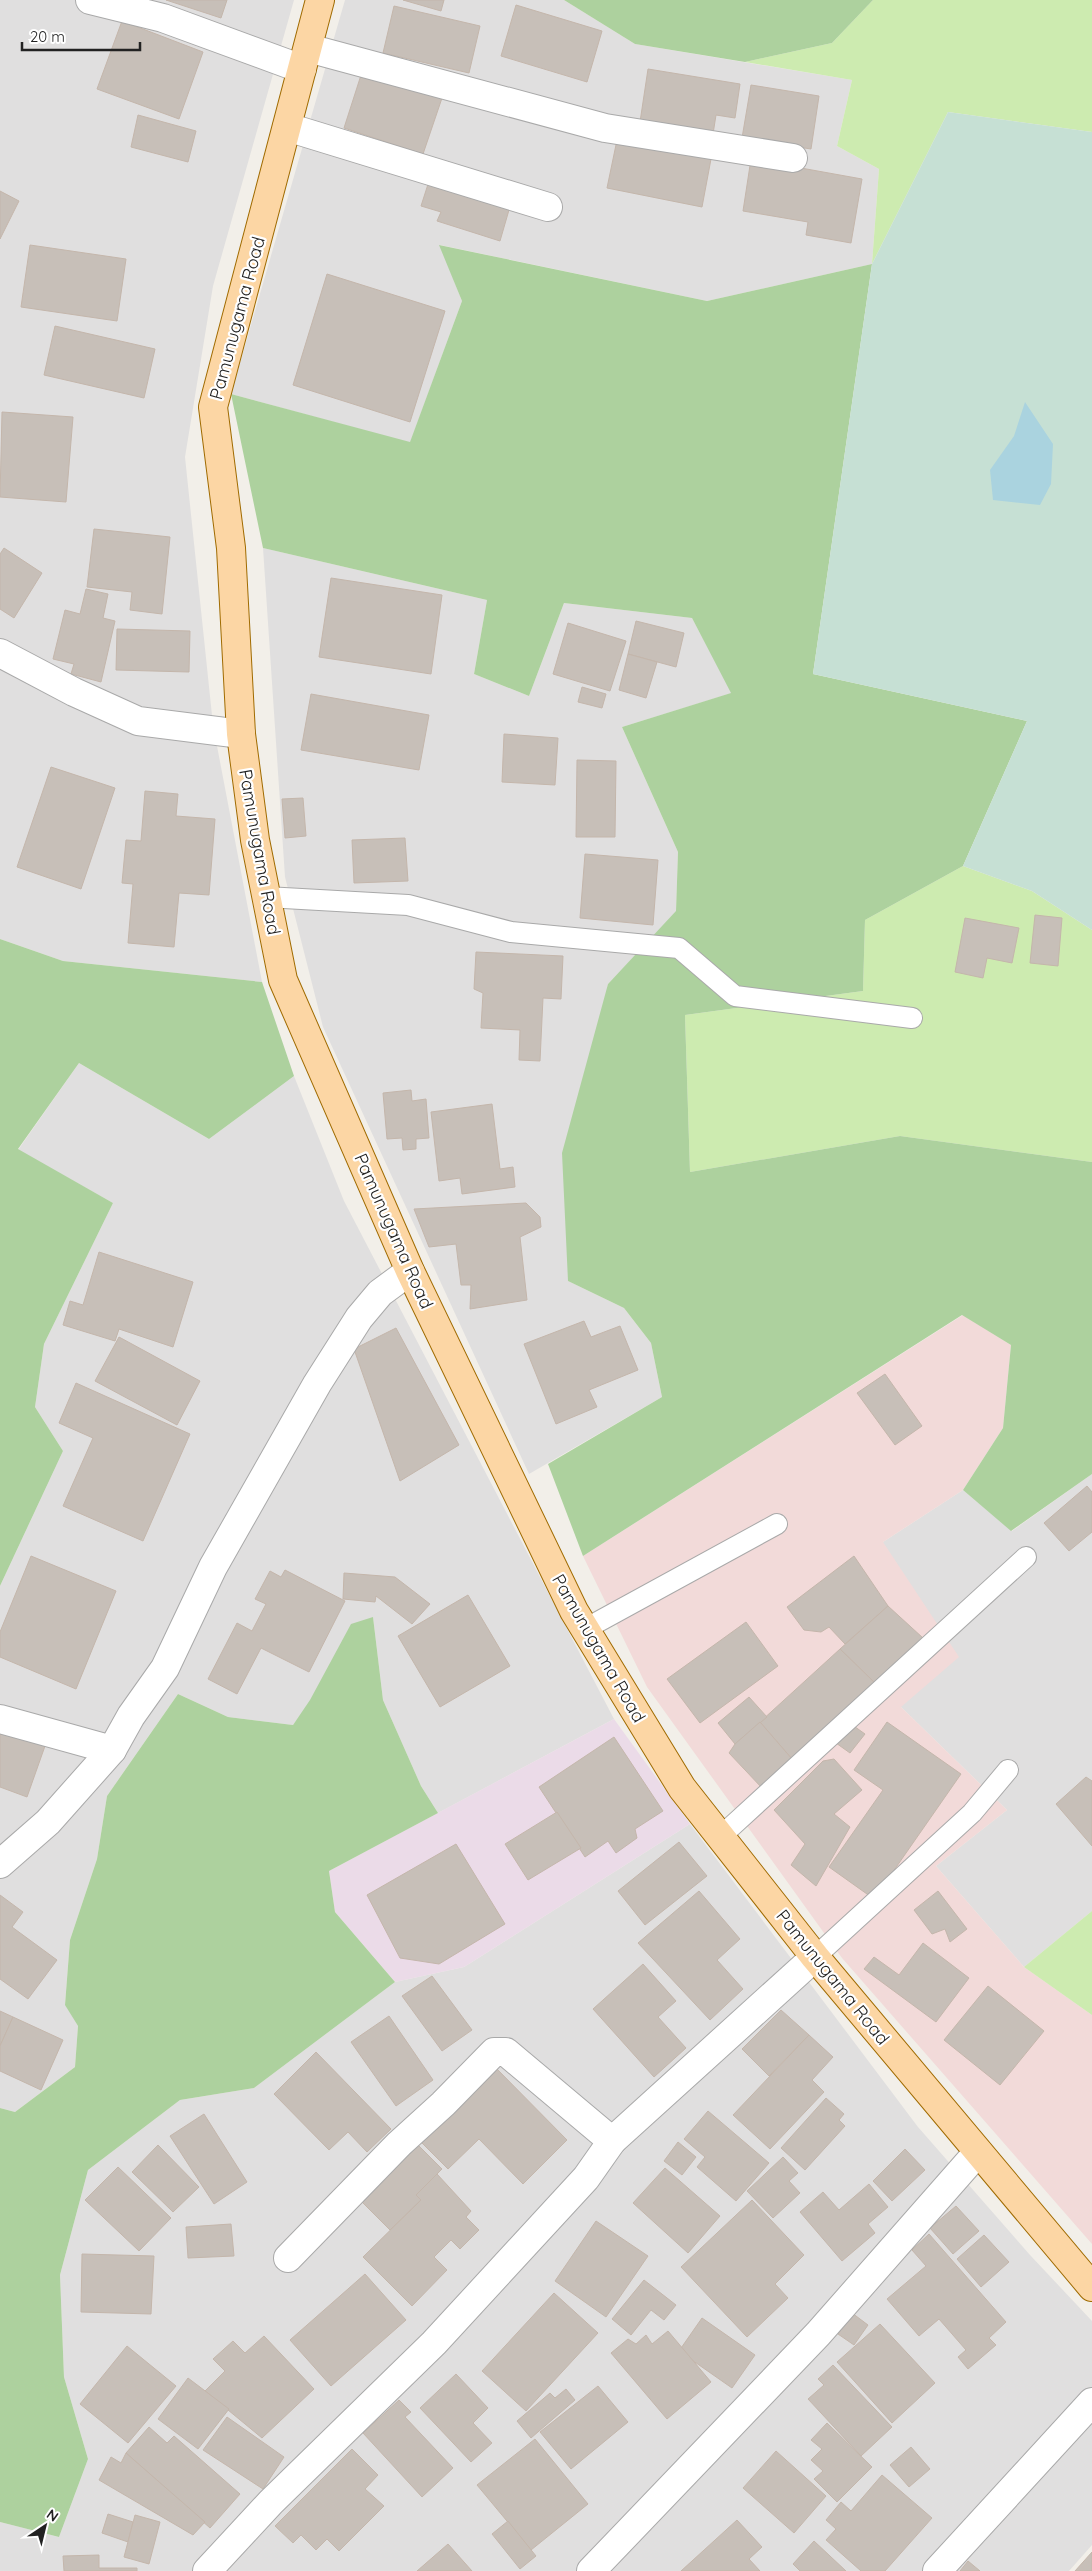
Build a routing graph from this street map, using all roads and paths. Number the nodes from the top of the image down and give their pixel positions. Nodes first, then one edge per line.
1 (90, 0) edge
2 (320, 0) edge
3 (305, 58) junction
4 (287, 127) junction
5 (794, 158) dead end
6 (548, 207) dead end
7 (0, 653) edge
8 (241, 734) junction
9 (266, 897) junction
10 (912, 1018) dead end
11 (410, 1271) junction
12 (777, 1524) dead end
13 (1026, 1557) dead end
14 (585, 1629) junction
15 (0, 1719) edge
16 (112, 1750) junction
17 (1008, 1770) dead end
18 (720, 1837) junction
19 (0, 1864) edge
20 (815, 1957) junction
21 (612, 2141) junction
22 (978, 2152) junction
23 (288, 2258) dead end
24 (1092, 2287) edge
25 (1092, 2402) edge
26 (207, 2571) edge
27 (591, 2571) edge
28 (937, 2571) edge

1 - 3 street
2 - 3 main road, Pamunugama Road
3 - 4 main road, Pamunugama Road
3 - 5 street
4 - 6 street
4 - 8 main road, Pamunugama Road
7 - 8 street
8 - 9 main road, Pamunugama Road
9 - 10 lane
9 - 11 main road, Pamunugama Road
11 - 14 main road, Pamunugama Road
11 - 16 street
12 - 14 lane
13 - 18 lane
14 - 18 main road, Pamunugama Road
15 - 16 street
16 - 19 street
17 - 20 lane
18 - 20 main road, Pamunugama Road
20 - 21 street
20 - 22 main road, Pamunugama Road
21 - 23 street
21 - 26 street
22 - 24 main road, Pamunugama Road
22 - 27 street
25 - 28 street

